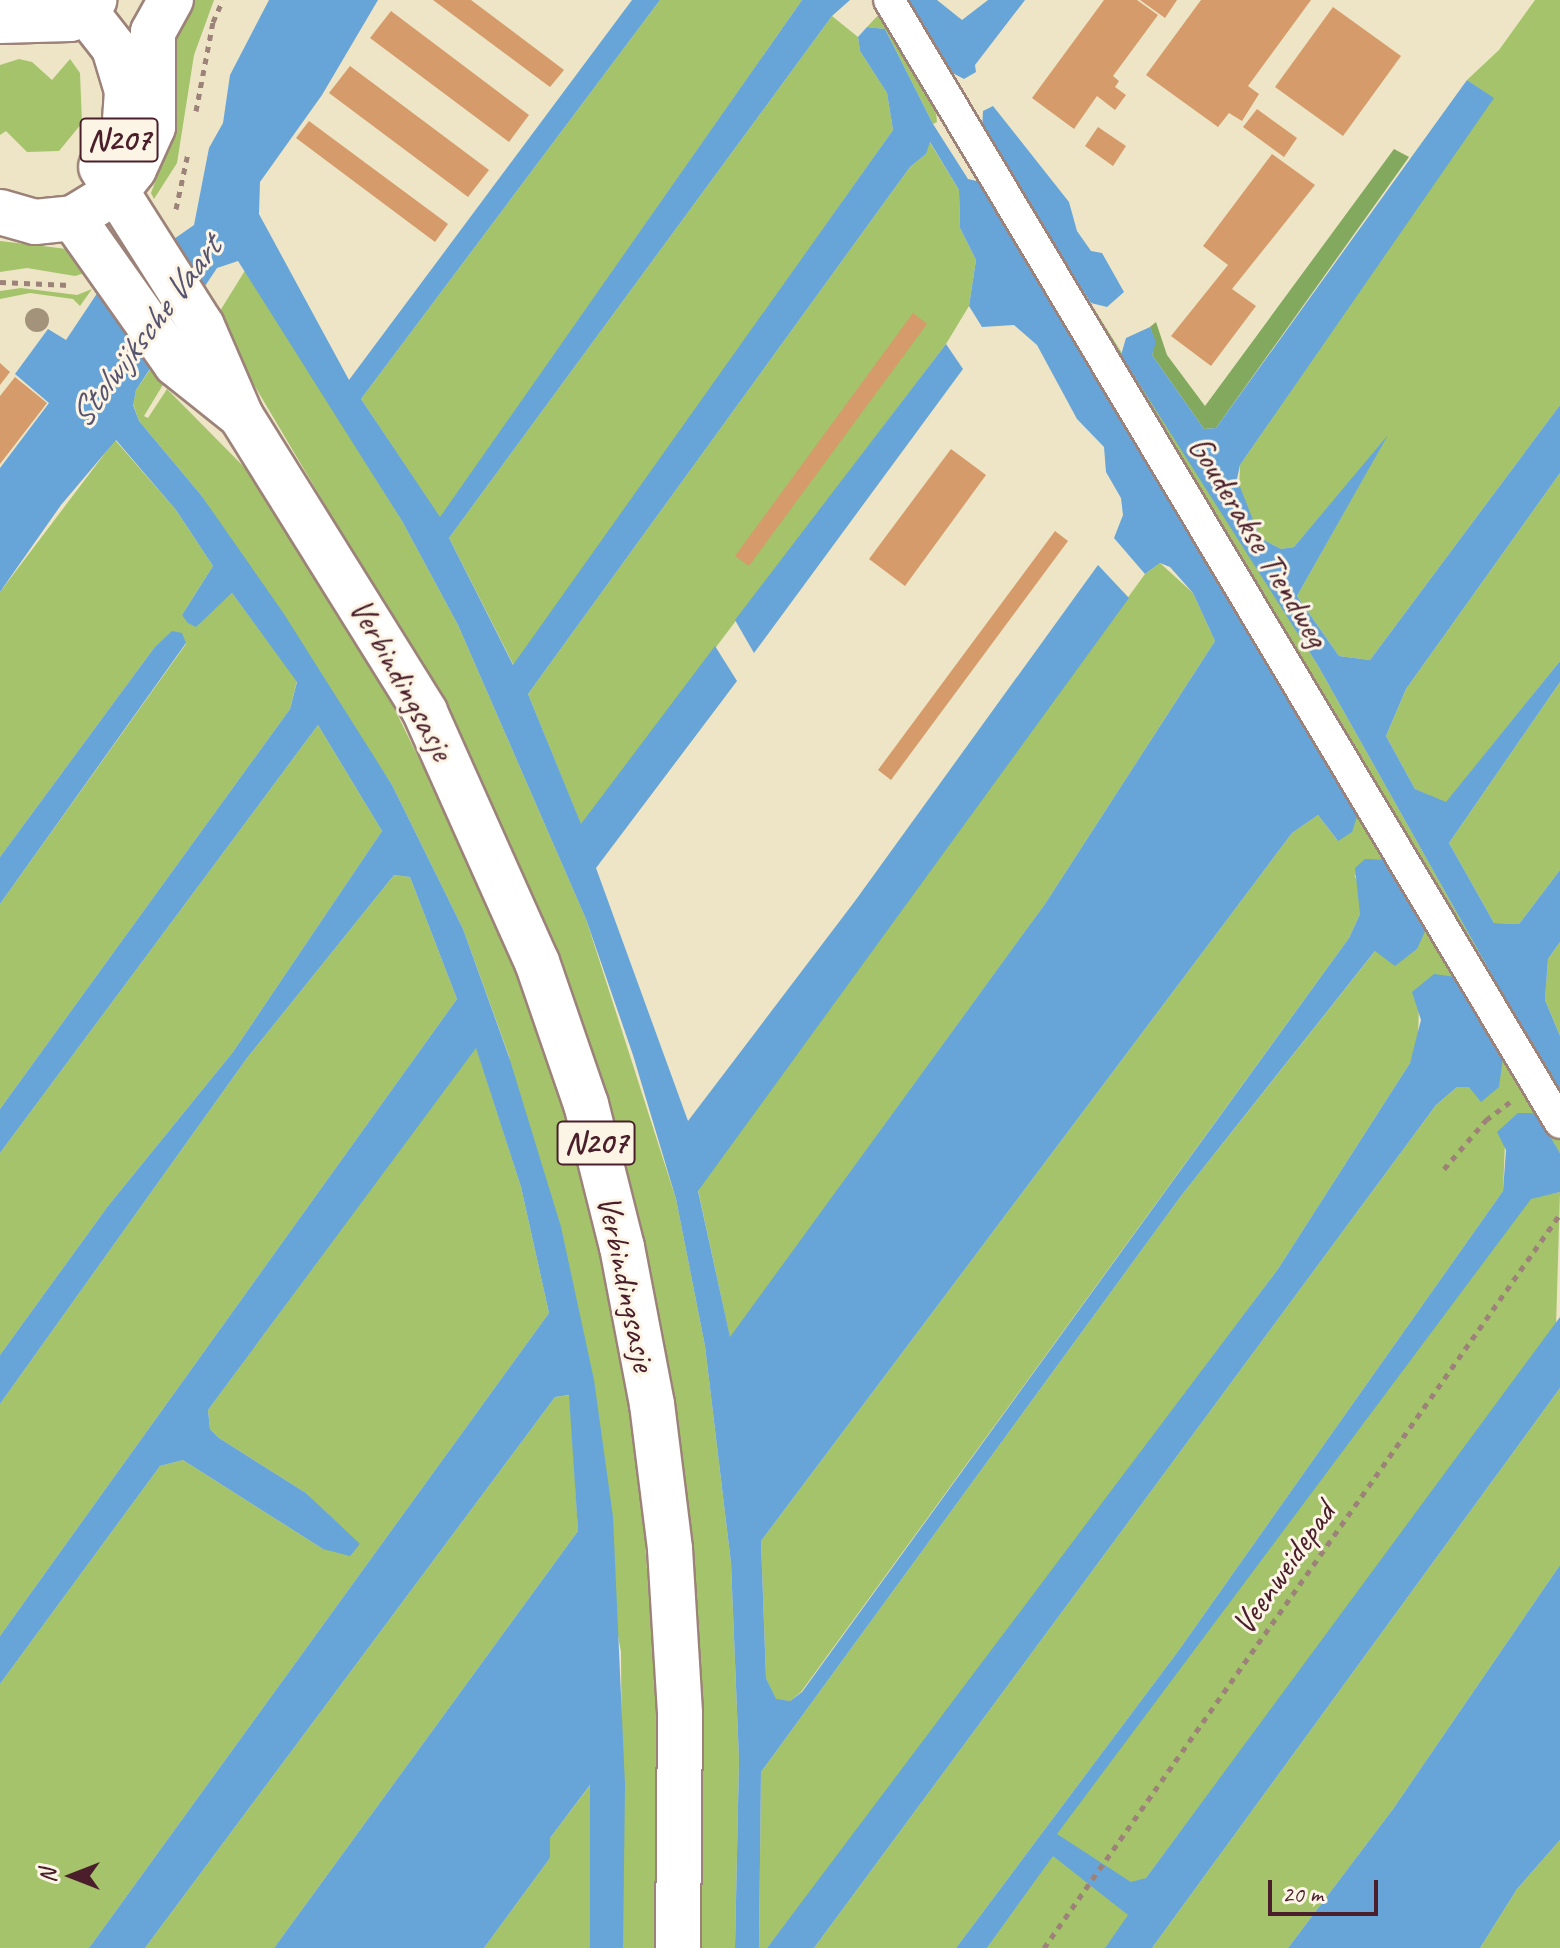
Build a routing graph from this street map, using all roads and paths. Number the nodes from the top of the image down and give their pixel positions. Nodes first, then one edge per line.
1 (137, 0) edge
2 (171, 0) edge
3 (223, 0) edge
4 (889, 0) edge
5 (81, 4) edge
6 (0, 21) edge
7 (132, 49) junction
8 (194, 124) dead end
9 (191, 139) dead end
10 (188, 153) dead end
11 (109, 179) junction
12 (0, 186) edge
13 (0, 212) edge
14 (73, 218) junction
15 (111, 266) junction
16 (0, 282) edge
17 (241, 416) junction
18 (1539, 1086) junction
19 (1560, 1123) edge
20 (1444, 1169) dead end
21 (1560, 1214) edge
22 (678, 1948) edge
23 (1044, 1948) edge

1 - 7 main road, N207
2 - 7 main road, N207
3 - 8 path
4 - 18 street, Gouderakse Tiendweg
5 - 6 main road
5 - 7 main road
7 - 11 main road, N207
9 - 10 path
11 - 12 main road, N207
11 - 14 main road, N207
11 - 17 main road, Verbindingsasje / N207
13 - 14 main road, N207
14 - 15 main road, Verbindingsasje / N207
15 - 16 path
15 - 17 main road, Verbindingsasje / N207
17 - 22 main road, Verbindingsasje / N207
18 - 19 street, Gouderakse Tiendweg
18 - 20 path
21 - 23 path, Veenweidepad

